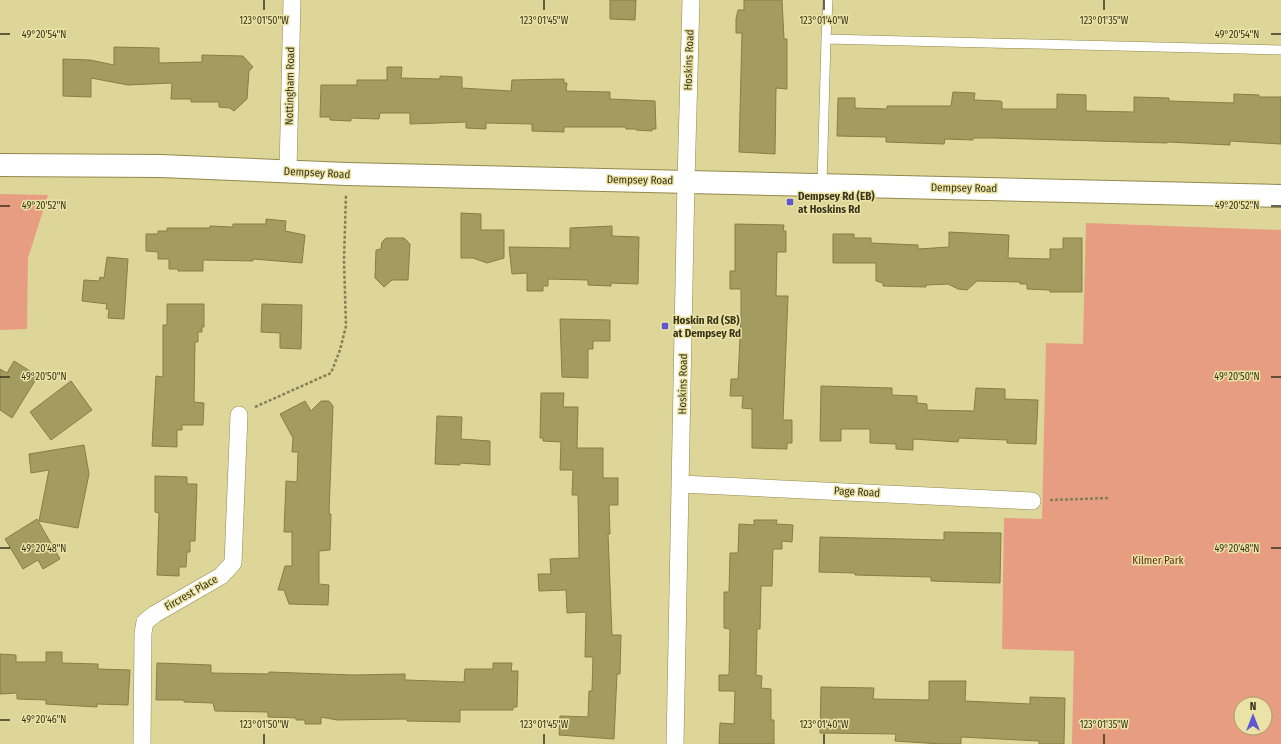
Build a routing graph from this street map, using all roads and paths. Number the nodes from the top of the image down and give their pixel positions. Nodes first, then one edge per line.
1 (292, 0) edge
2 (691, 0) edge
3 (828, 0) edge
4 (826, 39) junction
5 (1281, 50) edge
6 (0, 165) edge
7 (288, 171) junction
8 (346, 174) junction
9 (686, 181) junction
10 (822, 184) junction
11 (1281, 196) edge
12 (239, 415) joint
13 (681, 484) junction
14 (1109, 498) dead end
15 (1032, 501) joint
16 (142, 744) edge
17 (675, 744) edge

1 - 7 street, Nottingham Road
2 - 9 street, Hoskins Road
3 - 4 lane
4 - 5 lane
4 - 10 lane
6 - 7 street, Dempsey Road
7 - 8 street, Dempsey Road
8 - 9 street, Dempsey Road
8 - 12 path
9 - 10 street, Dempsey Road
9 - 13 street, Hoskins Road
10 - 11 street, Dempsey Road
12 - 16 street, Fircrest Place
13 - 15 street, Page Road
13 - 17 street, Hoskins Road
14 - 15 path

